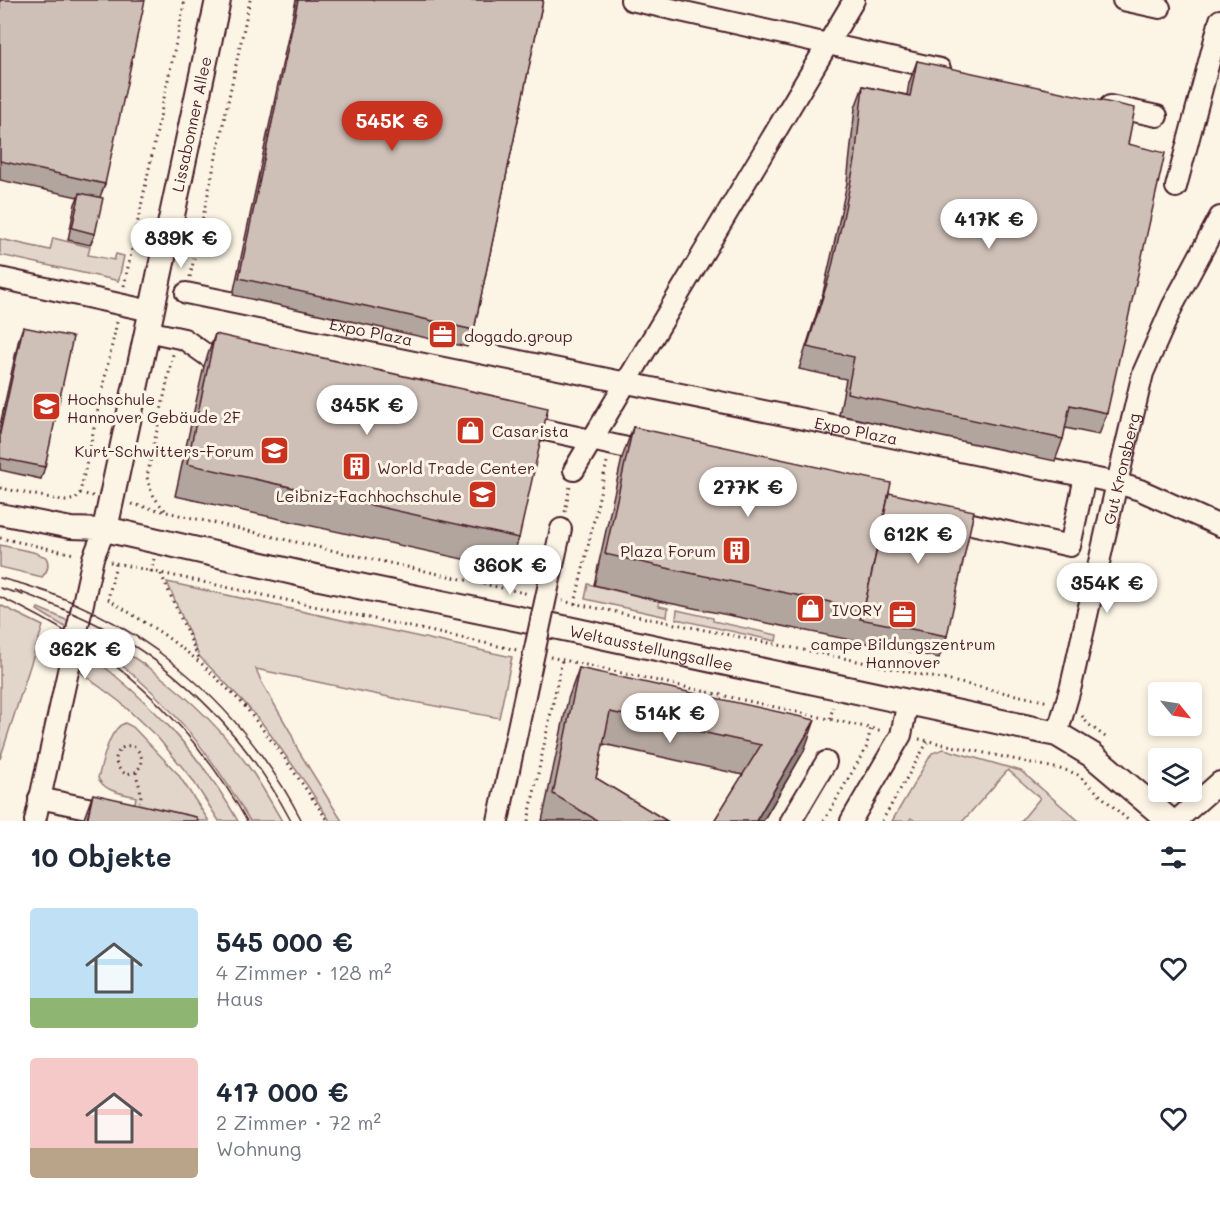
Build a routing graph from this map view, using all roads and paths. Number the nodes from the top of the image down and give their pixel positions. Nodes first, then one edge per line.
1 (185, 0) edge
2 (218, 0) edge
3 (250, 0) edge
4 (631, 0) edge
5 (854, 0) edge
6 (1123, 0) edge
7 (1160, 9) dead end
8 (1220, 20) edge
9 (828, 44) junction
10 (962, 74) edge
11 (1088, 101) edge
12 (1157, 116) dead end
13 (1176, 187) dead end
14 (1220, 217) edge
15 (0, 278) edge
16 (186, 293) joint
17 (121, 304) junction
18 (149, 321) junction
19 (180, 338) junction
20 (255, 366) edge
21 (626, 383) junction
22 (499, 420) edge
23 (601, 443) junction
24 (668, 457) edge
25 (574, 470) joint
26 (1085, 477) junction
27 (1117, 483) junction
28 (0, 488) edge
29 (0, 514) edge
30 (932, 515) edge
31 (1220, 526) edge
32 (105, 529) junction
33 (561, 529) joint
34 (0, 538) edge
35 (93, 558) junction
36 (116, 564) junction
37 (161, 573) junction
38 (535, 595) dead end
39 (555, 599) dead end
40 (575, 604) junction
41 (516, 650) dead end
42 (550, 657) dead end
43 (562, 660) junction
44 (201, 663) junction
45 (908, 701) junction
46 (1065, 707) junction
47 (871, 728) junction
48 (1057, 734) junction
49 (901, 735) junction
50 (928, 741) junction
51 (826, 762) dead end
52 (136, 772) junction
53 (1220, 782) edge
54 (39, 798) junction
55 (143, 819) edge
56 (34, 821) edge
57 (328, 821) edge
58 (498, 821) edge
59 (528, 821) edge
60 (791, 821) edge
61 (824, 821) edge
62 (852, 821) edge
63 (882, 821) edge
64 (1129, 821) edge
65 (1170, 821) edge
66 (1176, 821) edge

1 - 17 path
2 - 18 main road, Lissabonner Allee
3 - 16 path
4 - 9 street
5 - 9 street
6 - 7 street
8 - 13 street
9 - 10 street
9 - 21 street
11 - 12 street
14 - 27 street, Gut Kronsberg
15 - 17 street
16 - 21 street, Expo Plaza
17 - 18 street
17 - 28 path
18 - 19 street
18 - 32 main road, Lissabonner Allee
19 - 20 street
19 - 38 path
21 - 23 street
21 - 26 street, Expo Plaza
22 - 23 street
23 - 24 street
23 - 25 street
23 - 40 path
25 - 33 path
26 - 27 street, Expo Plaza
26 - 30 street
27 - 31 street, Expo Plaza
27 - 46 street, Gut Kronsberg
29 - 32 street
32 - 35 street
32 - 45 main road, Weltausstellungsallee
33 - 58 street, bridge
34 - 35 path
35 - 36 path
35 - 54 street
36 - 37 path
36 - 44 path
37 - 41 path
37 - 44 path
39 - 40 path
40 - 46 path
42 - 43 path
43 - 47 path
43 - 59 path
44 - 57 path
45 - 48 main road, Weltausstellungsallee
45 - 49 street
46 - 48 street, Gut Kronsberg
47 - 49 path
47 - 61 path
48 - 65 main road, Weltausstellungsallee
49 - 50 path
49 - 62 street
50 - 63 path
50 - 64 path
51 - 60 street
52 - 52 path
52 - 55 path
53 - 66 street
54 - 55 street
54 - 56 street

